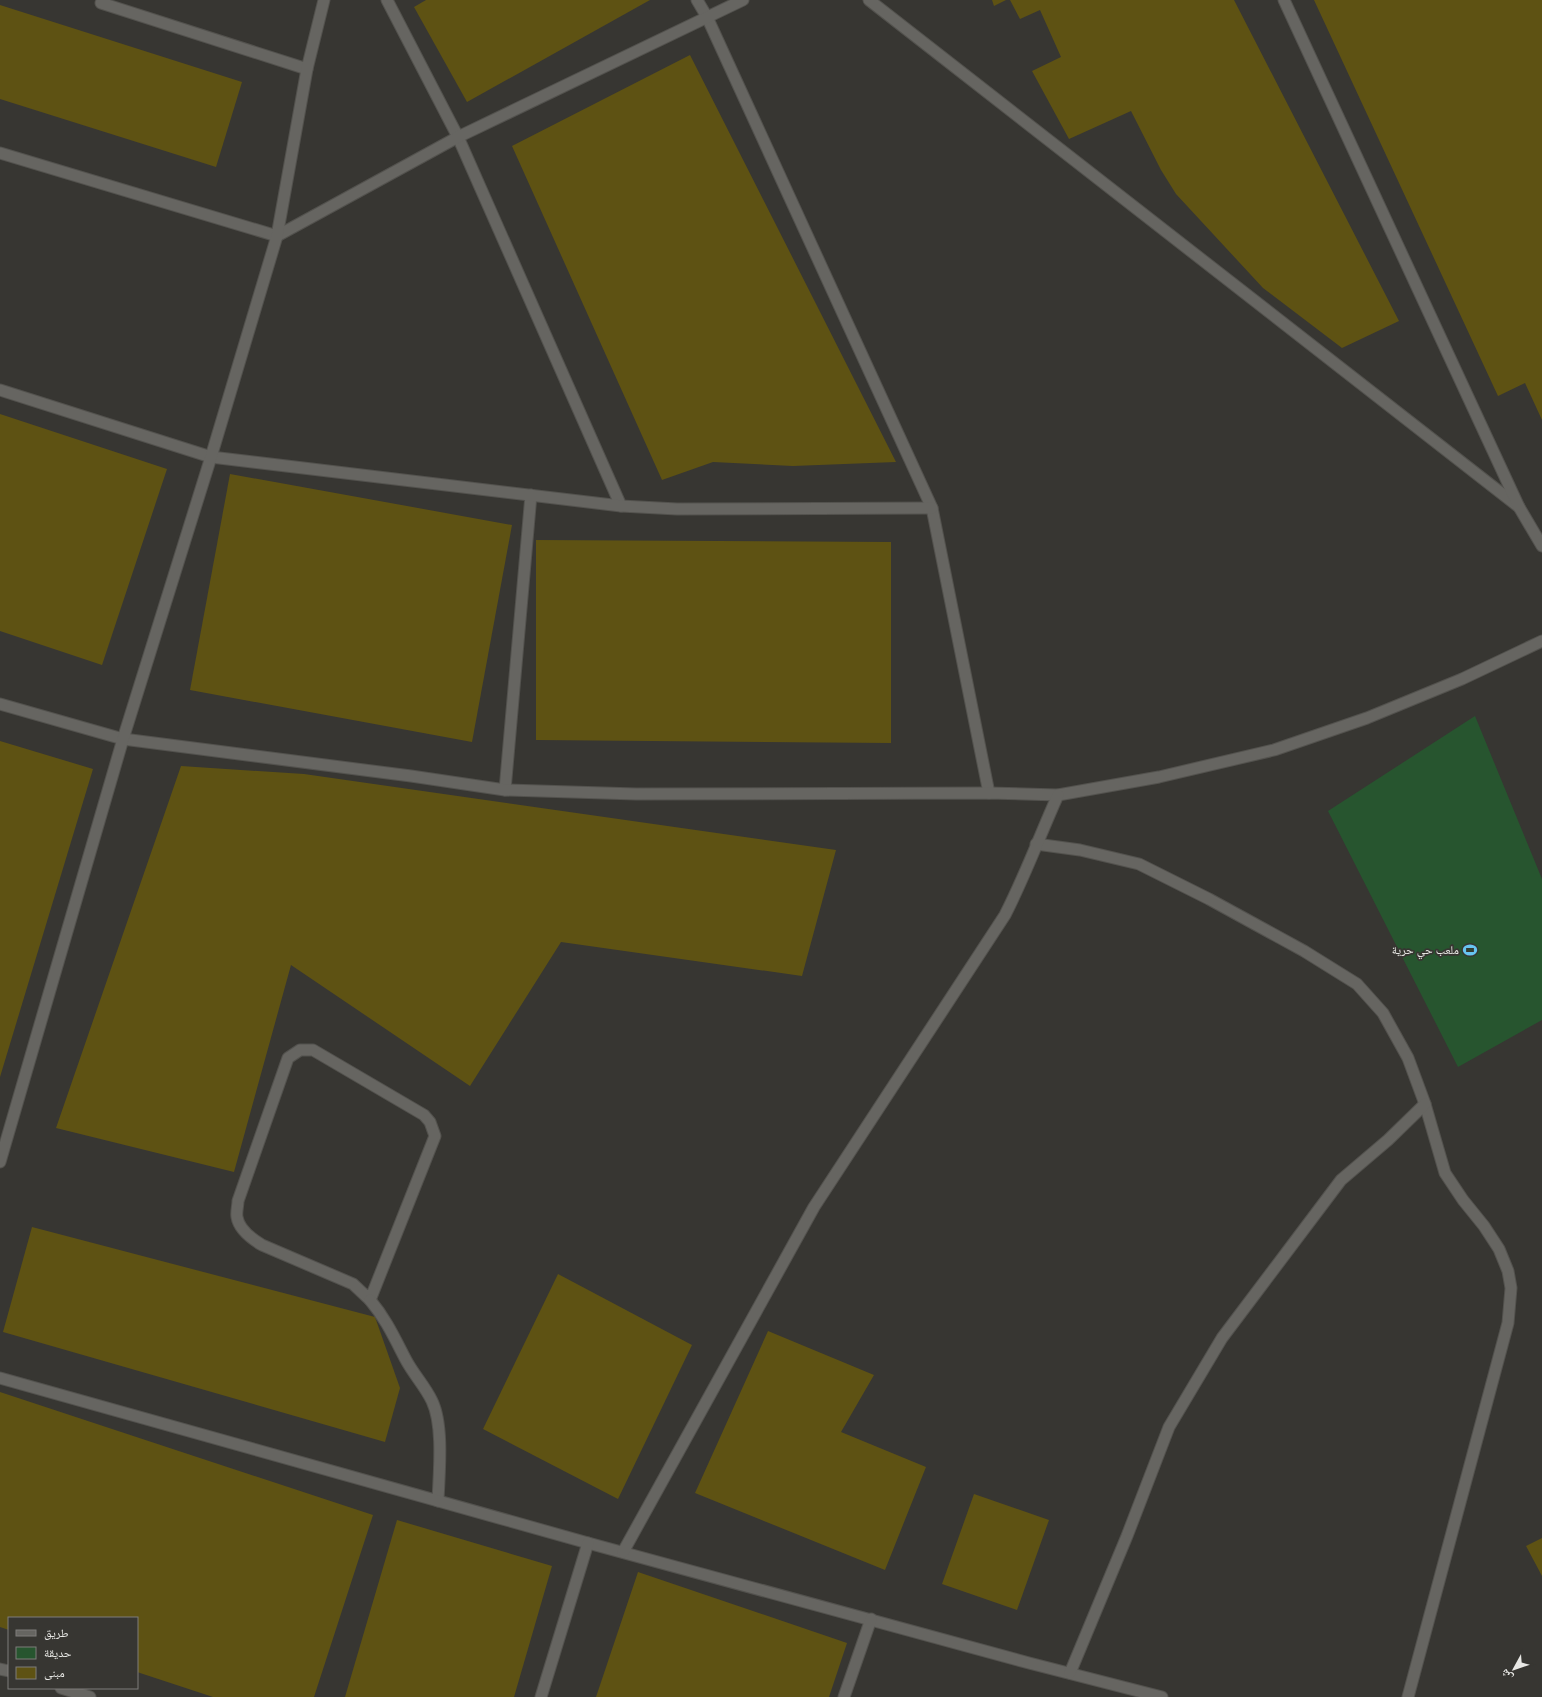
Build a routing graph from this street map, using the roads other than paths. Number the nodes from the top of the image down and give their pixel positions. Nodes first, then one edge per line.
1 (324, 0) edge
2 (387, 0) edge
3 (697, 0) edge
4 (743, 0) edge
5 (869, 0) edge
6 (1284, 0) edge
7 (100, 1) edge
8 (707, 17) junction
9 (307, 69) junction
10 (458, 137) junction
11 (0, 153) edge
12 (277, 236) junction
13 (0, 390) edge
14 (211, 456) junction
15 (531, 495) junction
16 (621, 506) junction
17 (1519, 507) junction
18 (932, 508) junction
19 (1542, 546) edge
20 (1542, 641) edge
21 (0, 704) edge
22 (123, 739) junction
23 (505, 790) junction
24 (989, 793) junction
25 (1058, 795) junction
26 (1036, 844) junction
27 (1425, 1104) junction
28 (0, 1162) edge
29 (370, 1300) junction
30 (0, 1378) edge
31 (438, 1501) junction
32 (588, 1542) junction
33 (623, 1552) junction
34 (871, 1619) junction
35 (1070, 1673) junction
36 (64, 1689) edge
37 (90, 1697) edge
38 (541, 1697) edge
39 (844, 1697) edge
40 (1162, 1697) edge
41 (1408, 1697) edge

1 - 9 street
2 - 10 street
3 - 8 street
4 - 8 street
5 - 17 street
6 - 17 street
7 - 9 street
8 - 10 street
8 - 18 street
9 - 12 street
10 - 12 street
10 - 16 street
11 - 12 street
12 - 14 street
13 - 14 street
14 - 15 street
14 - 22 street
15 - 16 street
15 - 23 street
16 - 18 street
17 - 19 street
18 - 24 street
20 - 25 street
21 - 22 street
22 - 23 street
22 - 28 street
23 - 24 street
24 - 25 street
25 - 26 street
26 - 27 street
26 - 33 street
27 - 35 street
27 - 41 street
29 - 29 street
29 - 31 street
30 - 31 street
31 - 32 street
32 - 33 street
32 - 38 street
33 - 34 street
34 - 35 street
34 - 39 street
35 - 40 street
36 - 37 street

